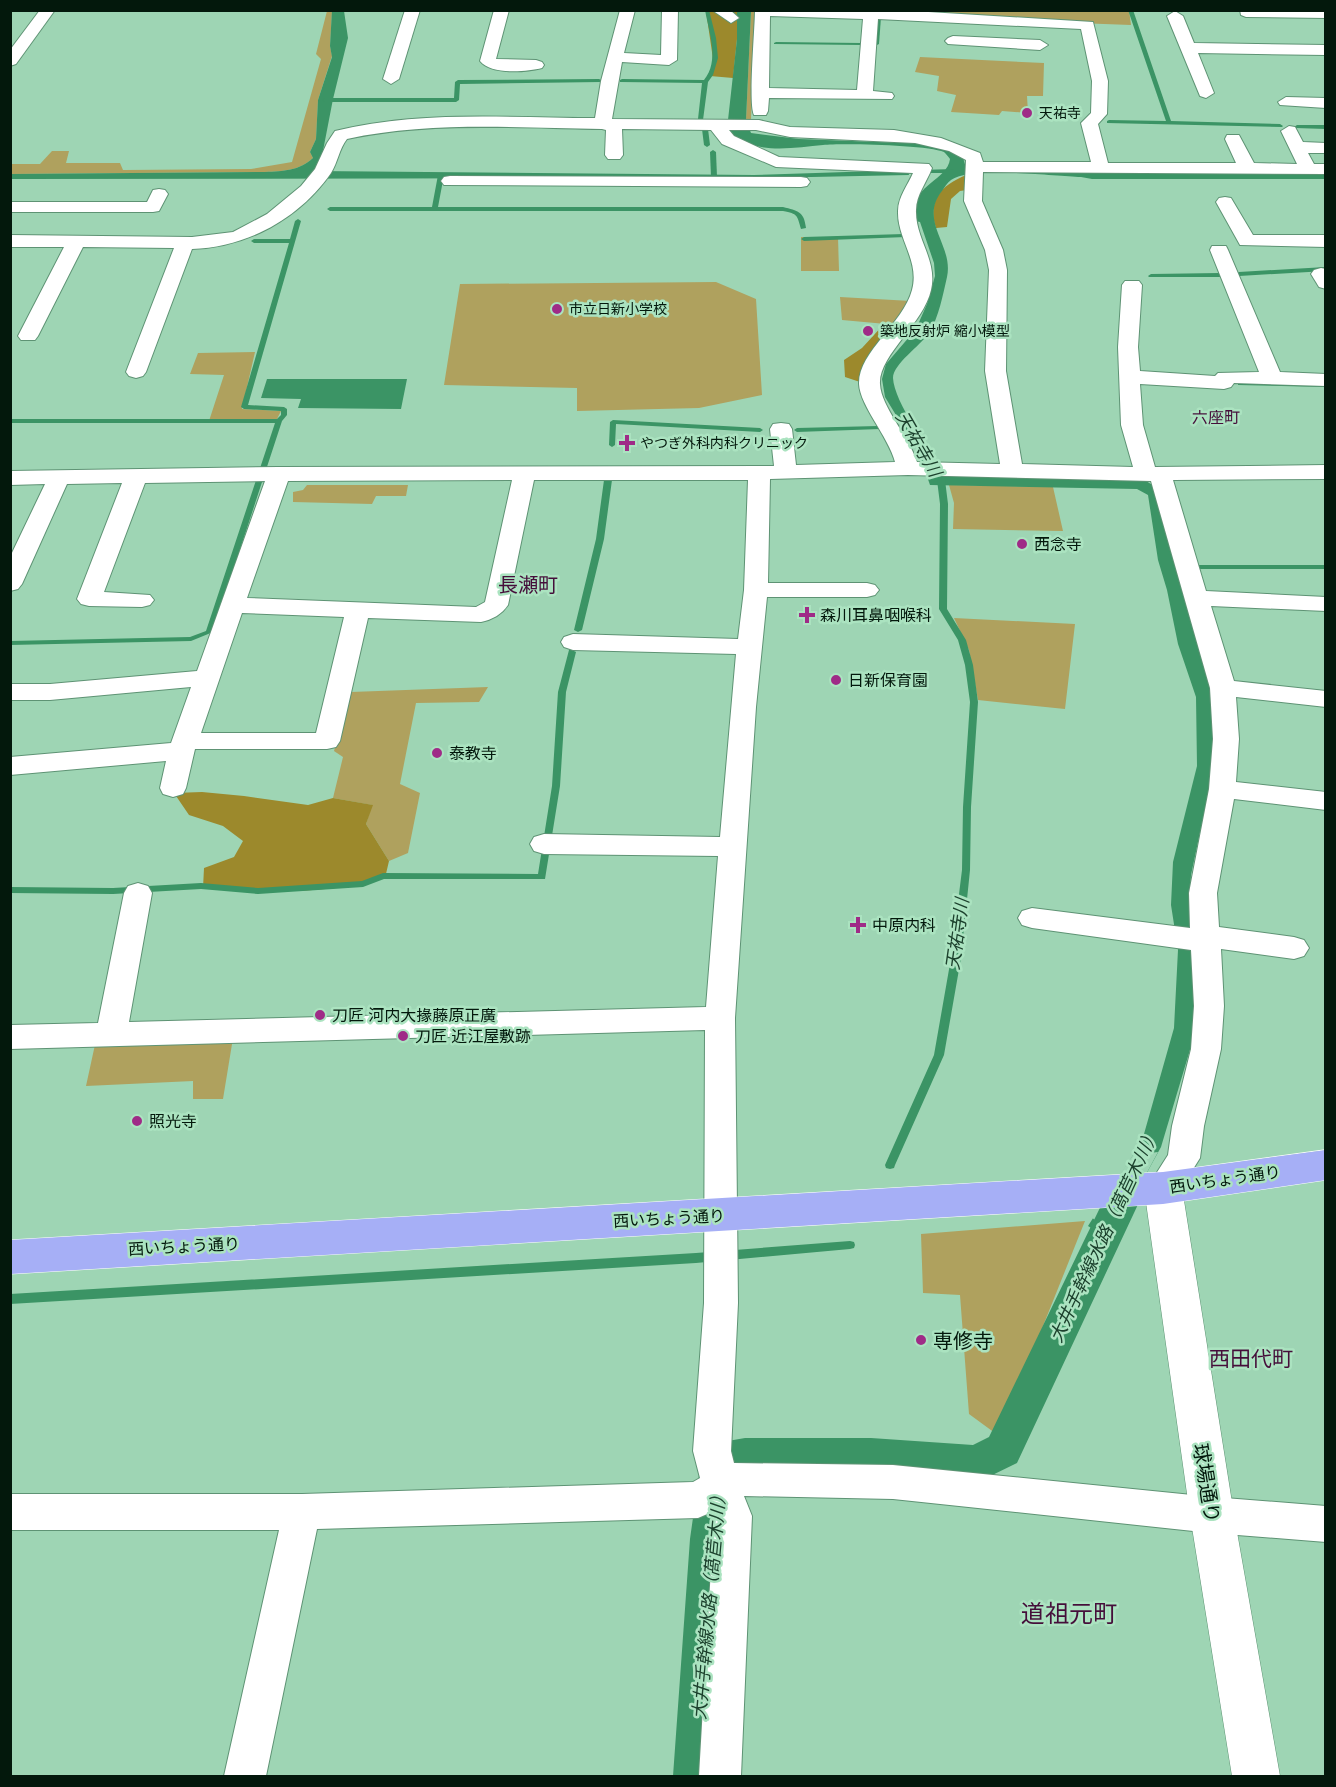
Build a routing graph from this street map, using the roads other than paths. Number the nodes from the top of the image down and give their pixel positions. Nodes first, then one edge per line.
1 (48, 10) edge
2 (413, 10) edge
3 (502, 10) edge
4 (628, 10) edge
5 (670, 10) edge
6 (763, 11) edge
7 (1246, 12) edge
8 (1326, 13) edge
9 (871, 14) junction
10 (1182, 14) edge
11 (953, 41) dead end
12 (1040, 45) dead end
13 (1189, 48) junction
14 (1326, 50) edge
15 (617, 57) junction
16 (10, 62) edge
17 (536, 65) dead end
18 (391, 79) dead end
19 (760, 93) junction
20 (1206, 93) dead end
21 (866, 95) junction
22 (886, 96) dead end
23 (510, 101) dead end
24 (1286, 102) dead end
25 (1326, 103) edge
26 (505, 122) junction
27 (603, 123) junction
28 (720, 125) junction
29 (759, 125) junction
30 (1289, 131) dead end
31 (1233, 139) dead end
32 (1297, 147) junction
33 (1326, 148) edge
34 (614, 155) dead end
35 (1101, 169) junction
36 (1248, 169) junction
37 (1317, 169) edge
38 (975, 170) junction
39 (777, 172) junction
40 (450, 182) dead end
41 (801, 182) dead end
42 (159, 194) dead end
43 (1225, 202) dead end
44 (10, 207) edge
45 (1326, 240) edge
46 (10, 241) edge
47 (76, 242) junction
48 (185, 243) junction
49 (1219, 250) dead end
50 (1132, 285) dead end
51 (28, 336) dead end
52 (136, 372) dead end
53 (1129, 377) junction
54 (1272, 379) junction
55 (1326, 380) edge
56 (782, 429) dead end
57 (924, 468) junction
58 (1012, 470) junction
59 (773, 472) junction
60 (1326, 472) edge
61 (268, 474) junction
62 (524, 474) junction
63 (1153, 474) junction
64 (136, 476) junction
65 (59, 477) junction
66 (10, 478) edge
67 (10, 584) edge
68 (756, 590) junction
69 (867, 590) dead end
70 (1196, 598) junction
71 (142, 600) dead end
72 (1326, 604) edge
73 (235, 605) junction
74 (358, 610) junction
75 (573, 642) dead end
76 (749, 647) junction
77 (208, 678) junction
78 (1223, 688) junction
79 (10, 692) edge
80 (1326, 699) edge
81 (183, 746) junction
82 (10, 766) edge
83 (173, 788) dead end
84 (1222, 789) junction
85 (1326, 801) edge
86 (548, 844) dead end
87 (732, 847) junction
88 (138, 893) dead end
89 (1032, 918) dead end
90 (1205, 938) junction
91 (1294, 948) dead end
92 (720, 1018) junction
93 (110, 1035) junction
94 (10, 1037) edge
95 (1326, 1165) edge
96 (1163, 1188) junction
97 (720, 1242) junction
98 (10, 1257) edge
99 (719, 1483) junction
100 (10, 1512) edge
101 (302, 1512) junction
102 (1212, 1515) junction
103 (1326, 1524) edge
104 (245, 1776) edge
105 (720, 1776) edge
106 (1256, 1776) edge

1 - 16 street
2 - 18 street
3 - 17 street
4 - 15 street
5 - 15 street
6 - 9 street
6 - 19 street
7 - 8 street
9 - 21 street
9 - 35 street
10 - 13 street
11 - 12 street
13 - 14 street
13 - 20 street
15 - 27 street
19 - 21 street
19 - 29 street
21 - 22 street
23 - 26 street
24 - 25 street
26 - 27 street
26 - 48 street
27 - 28 street
27 - 34 street
28 - 29 street
28 - 39 street
29 - 38 street
30 - 32 street
31 - 36 street
32 - 33 street
32 - 37 street
35 - 36 street
35 - 38 street
36 - 37 street
38 - 58 street
39 - 40 street
39 - 41 street
39 - 57 street
42 - 44 street
43 - 45 street
46 - 47 street
47 - 48 street
47 - 51 street
48 - 52 street
49 - 54 street
50 - 53 street
53 - 54 street
53 - 63 street
54 - 55 street
56 - 59 street
57 - 58 street
57 - 59 street
58 - 63 street
59 - 62 street
59 - 68 street
60 - 63 street
61 - 62 street
61 - 64 street
61 - 73 street
62 - 74 street
63 - 70 street
64 - 65 street
64 - 71 street
65 - 66 street
65 - 67 street
68 - 69 street
68 - 76 street
70 - 72 street
70 - 78 street
73 - 74 street
73 - 77 street
74 - 81 street
75 - 76 street
76 - 87 street
77 - 79 street
77 - 81 street
78 - 80 street
78 - 84 street
81 - 82 street
81 - 83 street
84 - 85 street
84 - 90 street
86 - 87 street
87 - 92 street
88 - 93 street
89 - 90 street
90 - 91 street
90 - 96 street
92 - 93 street
92 - 97 street
93 - 94 street
95 - 96 highway, 西いちょう通り
96 - 97 highway, 西いちょう通り
96 - 102 street, 球場通り
97 - 98 highway, 西いちょう通り
97 - 99 street
99 - 101 street
99 - 102 street
99 - 105 street
100 - 101 street
101 - 104 street
102 - 103 street
102 - 106 street, 球場通り

